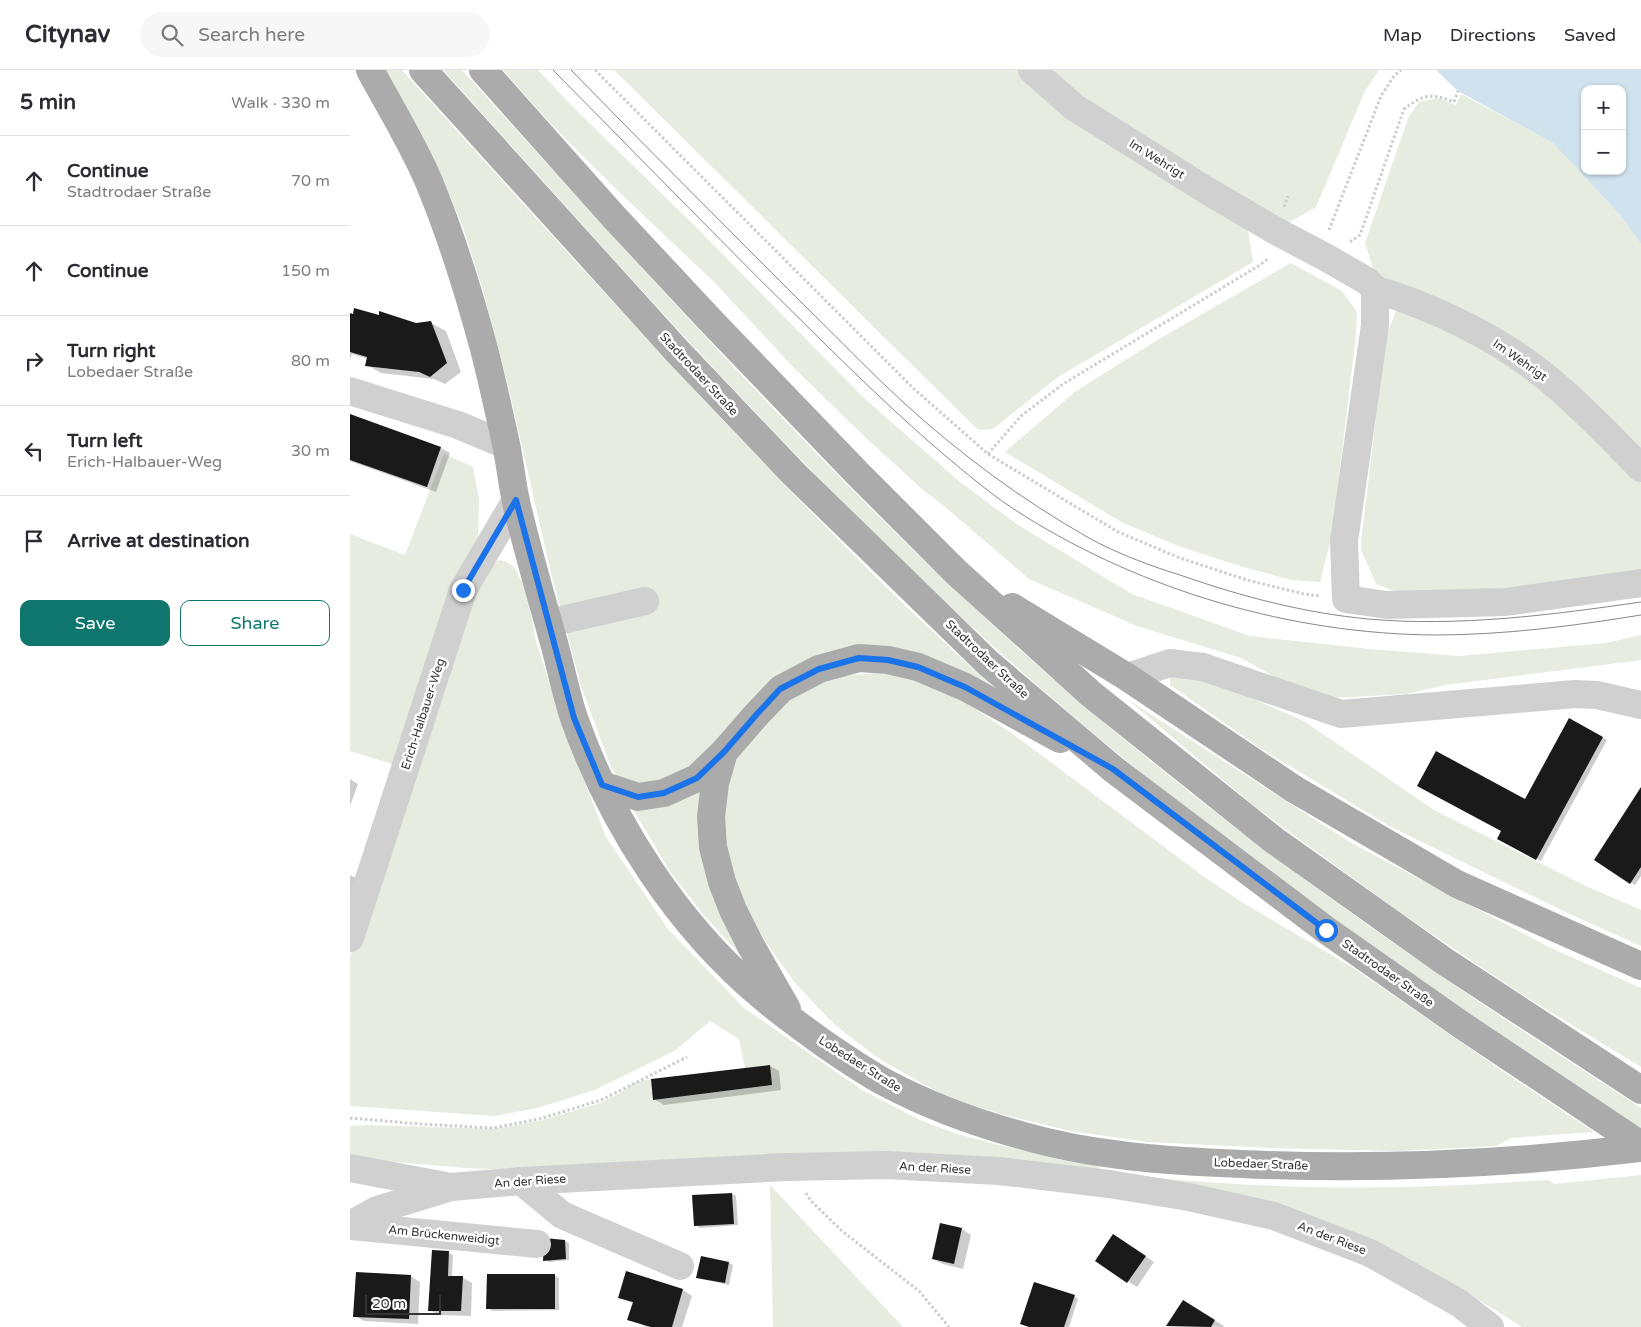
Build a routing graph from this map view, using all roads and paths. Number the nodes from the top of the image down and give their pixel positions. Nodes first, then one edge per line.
1 (370, 70) edge
2 (422, 70) edge
3 (483, 70) edge
4 (595, 70) edge
5 (1032, 70) edge
6 (1401, 70) edge
7 (1458, 91) dead end
8 (1329, 228) dead end
9 (1290, 238) junction
10 (1327, 258) junction
11 (1375, 290) junction
12 (350, 391) edge
13 (506, 445) junction
14 (988, 454) junction
15 (1641, 468) edge
16 (516, 500) junction
17 (956, 572) junction
18 (1641, 584) edge
19 (1346, 599) junction
20 (645, 601) dead end
21 (549, 623) junction
22 (1127, 676) junction
23 (1641, 705) edge
24 (724, 752) junction
25 (1113, 769) junction
26 (602, 785) junction
27 (350, 938) edge
28 (1641, 966) edge
29 (796, 1024) junction
30 (687, 1057) dead end
31 (1641, 1090) edge
32 (350, 1118) edge
33 (1641, 1147) edge
34 (787, 1167) junction
35 (350, 1168) edge
36 (522, 1181) junction
37 (451, 1187) junction
38 (350, 1225) edge
39 (537, 1244) dead end
40 (680, 1266) dead end
41 (949, 1327) edge
42 (1490, 1327) edge

1 - 13 main road, Lobedaer Straße
2 - 25 main road, Stadtrodaer Straße
3 - 17 main road
4 - 14 path
5 - 9 street, Im Wehrigt
6 - 8 path
7 - 10 path
9 - 10 street, Im Wehrigt
9 - 14 path
10 - 11 street, Im Wehrigt
11 - 15 street, Im Wehrigt
11 - 19 street
12 - 13 street
13 - 16 main road, Lobedaer Straße
14 - 19 path
16 - 21 main road, Lobedaer Straße
16 - 27 street, Erich-Halbauer-Weg
17 - 22 main road
17 - 31 main road
18 - 19 street
20 - 21 street
21 - 26 main road, Lobedaer Straße
22 - 23 street
22 - 28 main road
24 - 25 main road
24 - 26 main road
24 - 29 main road
25 - 33 main road, Stadtrodaer Straße
26 - 29 main road, Lobedaer Straße
29 - 33 main road, Lobedaer Straße
30 - 32 path
34 - 36 street, An der Riese
34 - 41 path
34 - 42 street, An der Riese
35 - 37 street, An der Riese
36 - 37 street, An der Riese
36 - 40 street
37 - 38 street
38 - 39 street, Am Brückenweidigt

